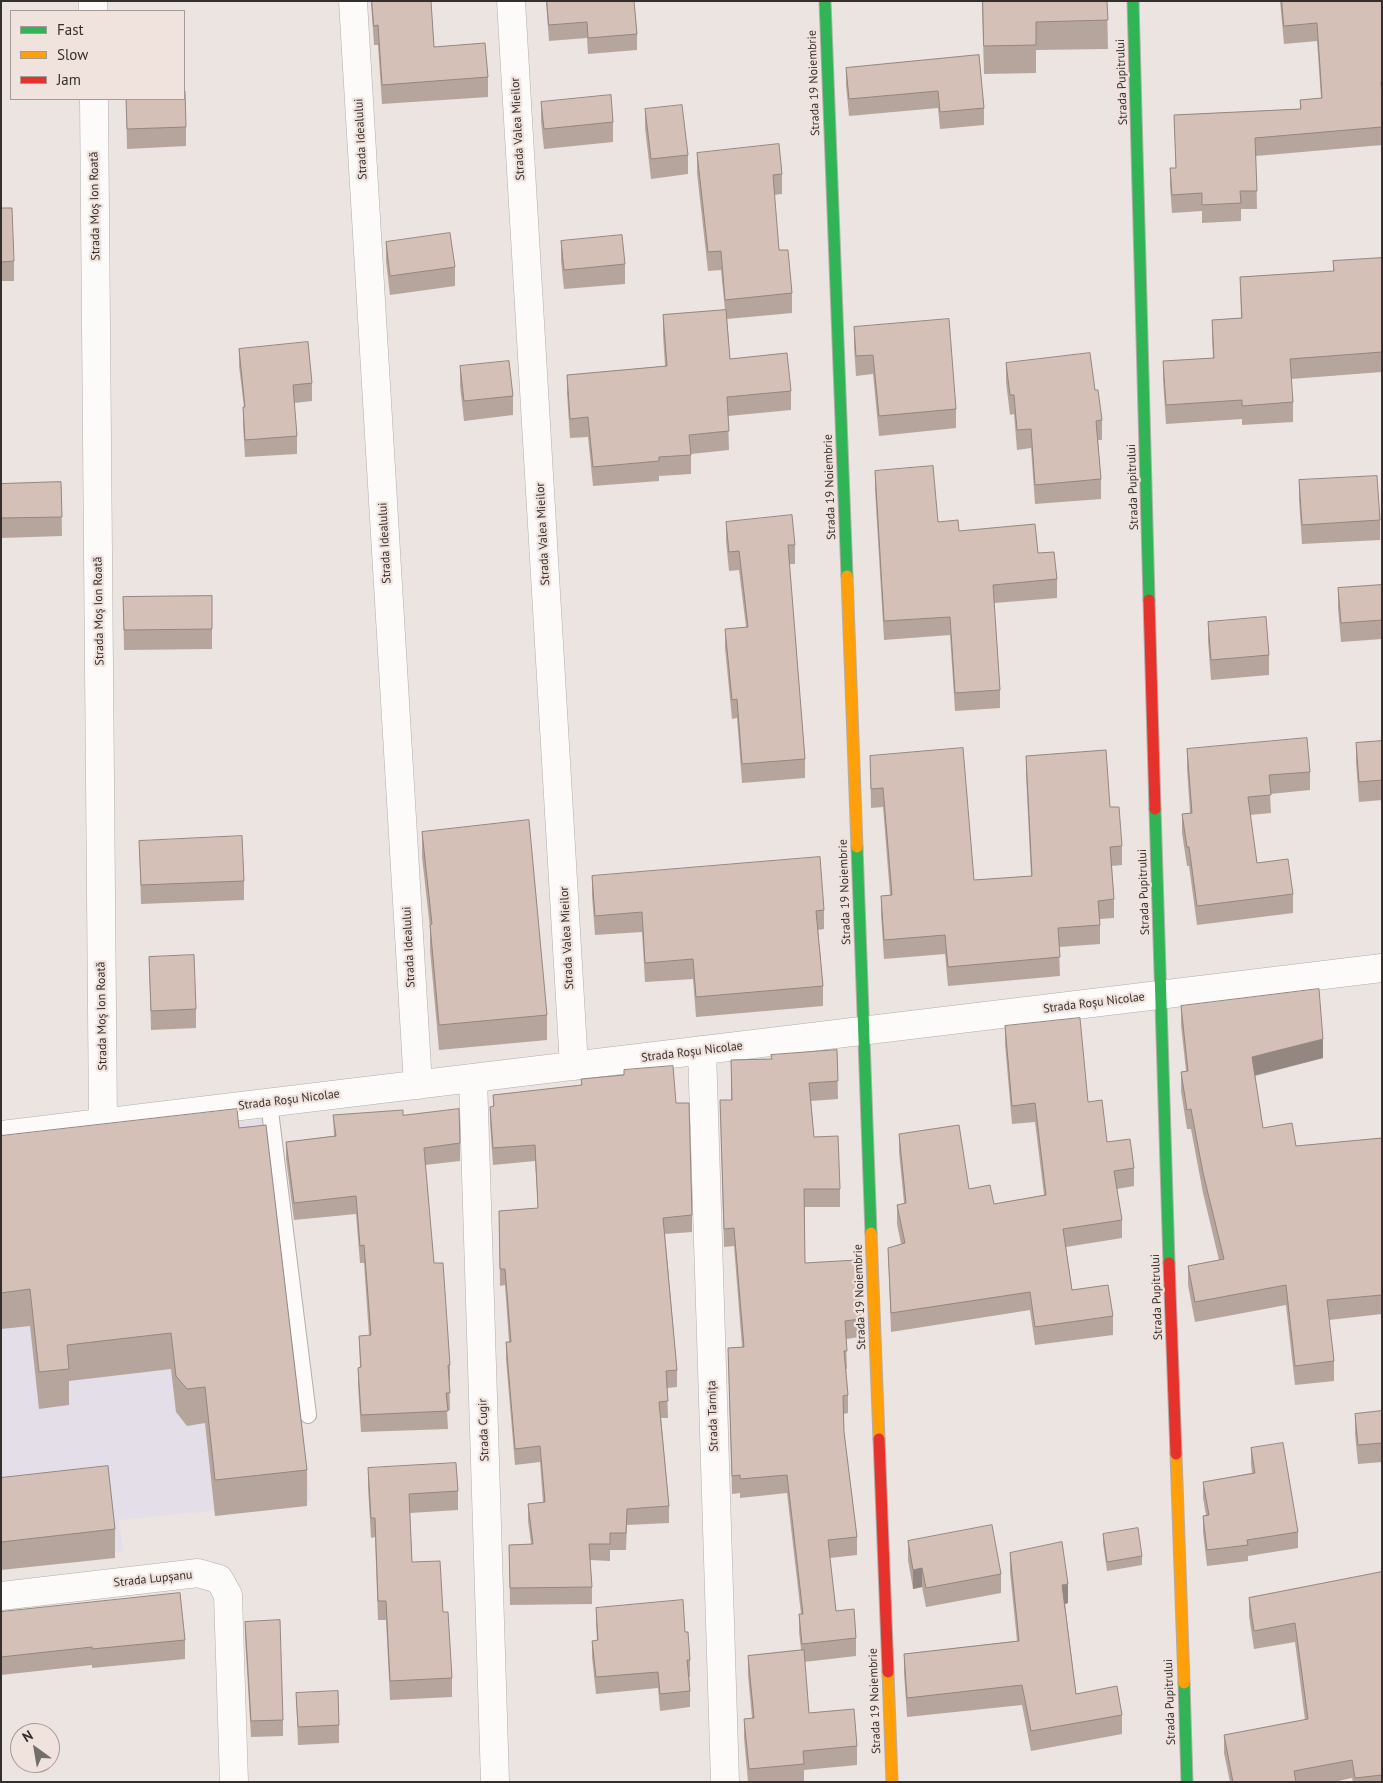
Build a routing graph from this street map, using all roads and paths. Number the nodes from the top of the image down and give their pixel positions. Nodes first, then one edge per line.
1 (353, 1) edge
2 (511, 1) edge
3 (825, 1) edge
4 (1133, 1) edge
5 (94, 100) edge
6 (1382, 968) edge
7 (1160, 995) junction
8 (864, 1031) junction
9 (702, 1050) junction
10 (574, 1066) junction
11 (474, 1078) junction
12 (418, 1085) junction
13 (269, 1103) junction
14 (103, 1123) junction
15 (1, 1135) edge
16 (308, 1415) dead end
17 (1, 1596) edge
18 (234, 1782) edge
19 (495, 1782) edge
20 (725, 1782) edge
21 (892, 1782) edge
22 (1187, 1782) edge

1 - 12 street, Strada Idealului
2 - 10 street, Strada Valea Mieilor
3 - 8 street, Strada 19 Noiembrie
4 - 7 street, Strada Pupitrului
5 - 14 street, Strada Moș Ion Roată
6 - 7 street, Strada Roșu Nicolae
7 - 8 street, Strada Roșu Nicolae
7 - 22 street, Strada Pupitrului
8 - 9 street, Strada Roșu Nicolae
8 - 21 street, Strada 19 Noiembrie
9 - 10 street, Strada Roșu Nicolae
9 - 20 street, Strada Tarnița
10 - 11 street, Strada Roșu Nicolae
11 - 12 street, Strada Roșu Nicolae
11 - 19 street, Strada Cugir
12 - 13 street, Strada Roșu Nicolae
13 - 14 street, Strada Roșu Nicolae
13 - 16 lane
14 - 15 street, Strada Roșu Nicolae
17 - 18 street, Strada Lupșanu

